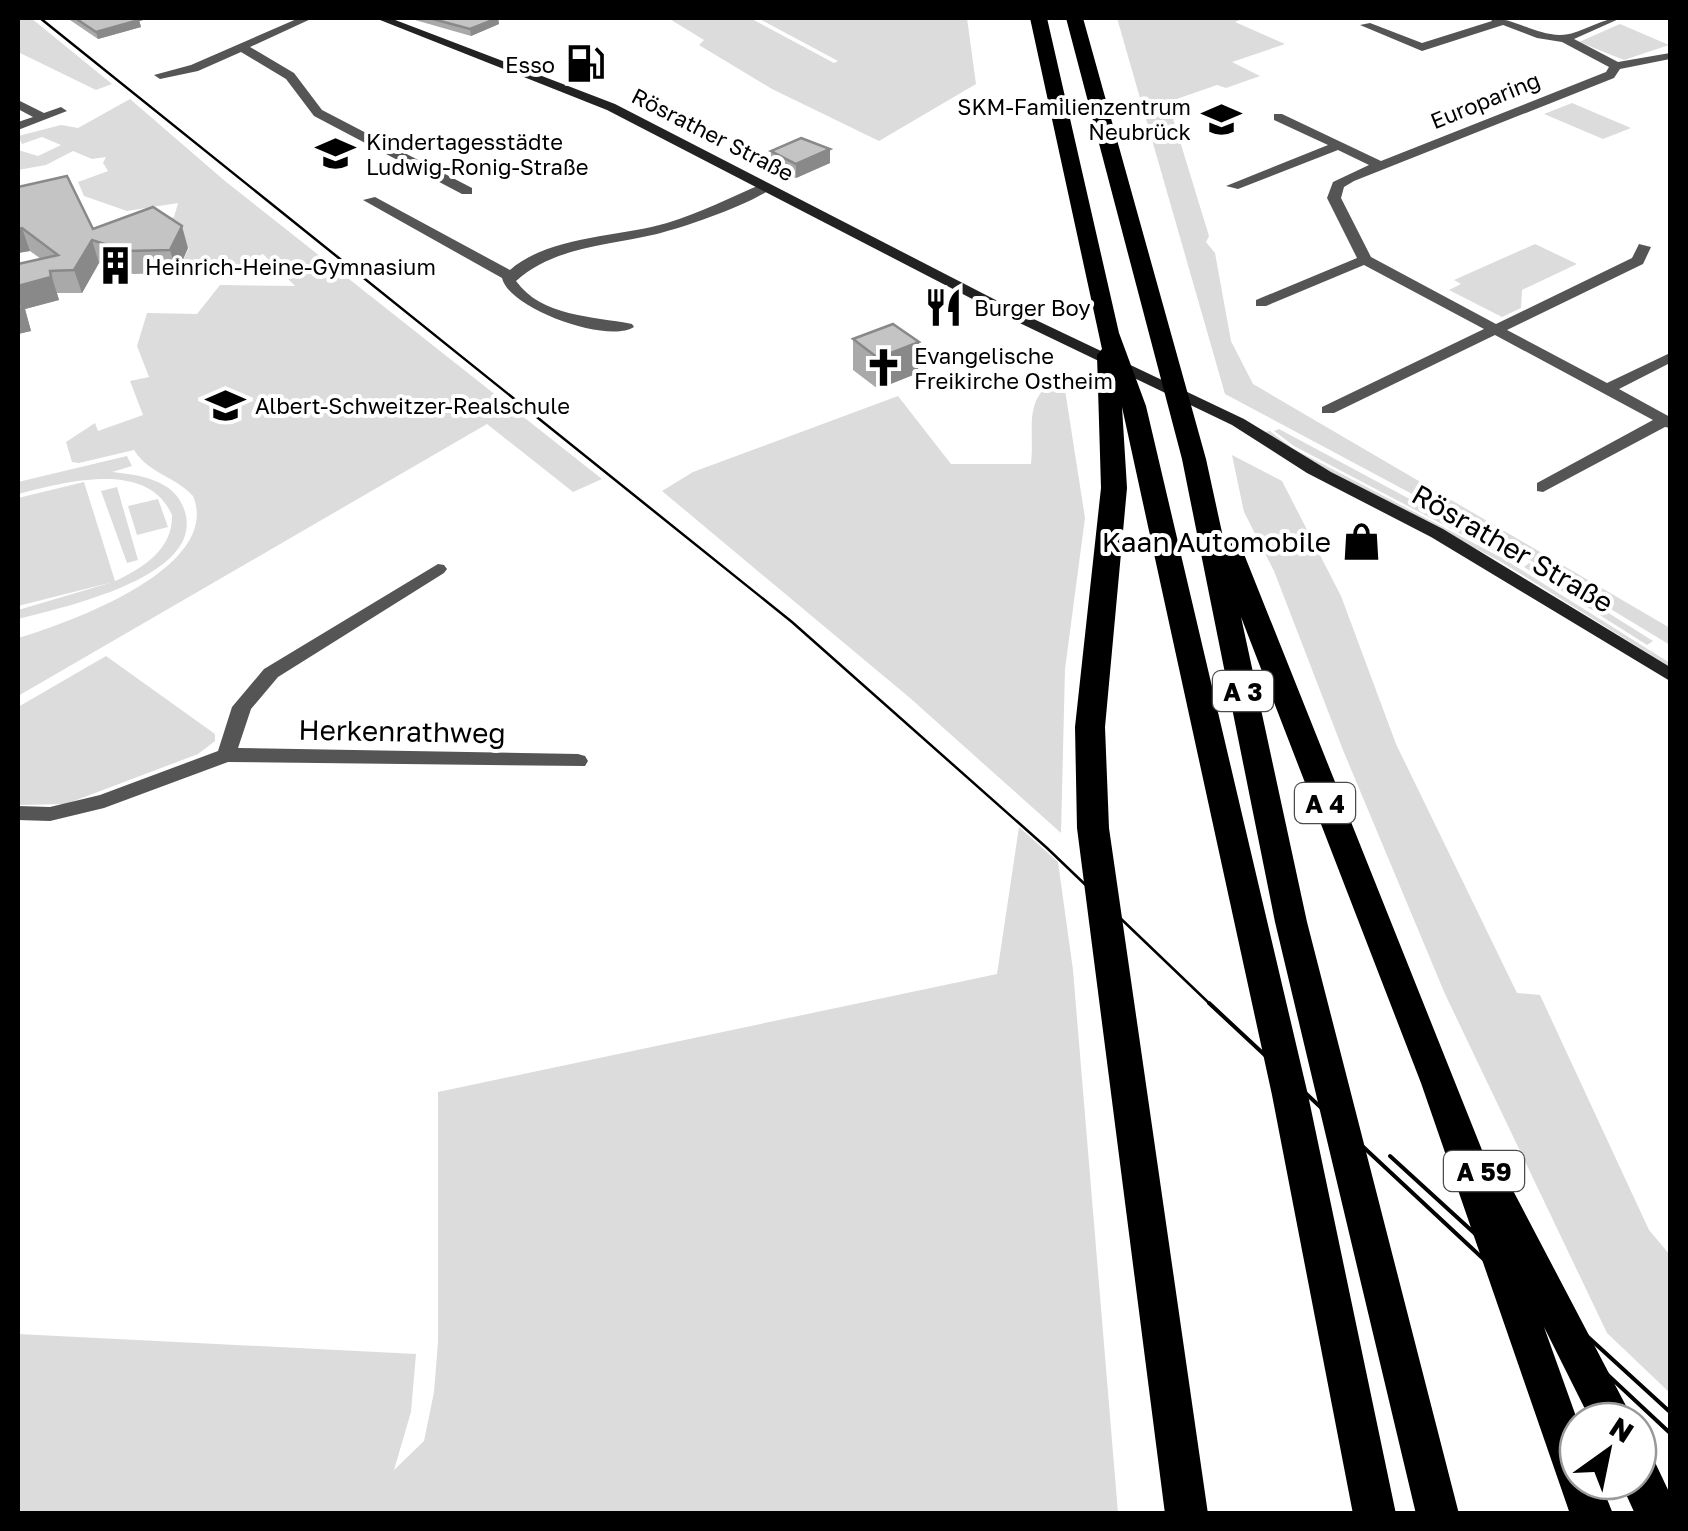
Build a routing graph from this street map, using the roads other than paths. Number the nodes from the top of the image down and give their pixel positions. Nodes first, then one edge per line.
1 (307, 18) edge
2 (381, 18) edge
3 (1038, 18) edge
4 (1074, 18) edge
5 (1616, 18) edge
6 (1500, 19) edge
7 (1366, 26) dead end
8 (1565, 39) junction
9 (243, 48) junction
10 (1670, 56) edge
11 (1616, 66) junction
12 (160, 75) dead end
13 (18, 104) edge
14 (61, 111) dead end
15 (43, 117) junction
16 (1278, 117) dead end
17 (18, 126) edge
18 (1338, 146) junction
19 (1381, 166) junction
20 (1233, 186) dead end
21 (767, 187) junction
22 (468, 191) dead end
23 (370, 200) dead end
24 (1644, 247) dead end
25 (1366, 260) junction
26 (510, 276) junction
27 (1261, 302) dead end
28 (627, 327) dead end
29 (1494, 329) junction
30 (1108, 333) junction
31 (1670, 357) edge
32 (1608, 389) junction
33 (1328, 410) dead end
34 (1668, 421) edge
35 (1191, 450) junction
36 (1543, 487) dead end
37 (438, 569) dead end
38 (1670, 675) edge
39 (226, 755) junction
40 (578, 761) dead end
41 (18, 813) edge
42 (1439, 1084) junction
43 (1602, 1401) edge
44 (1558, 1423) edge
45 (1186, 1511) edge
46 (1375, 1514) edge
47 (1438, 1514) edge

1 - 9 street
2 - 21 main road, Rösrather Straße
3 - 30 highway, A 3
4 - 35 highway, A 3
5 - 8 street
6 - 7 street
6 - 8 street
8 - 11 street
9 - 12 street
9 - 22 street
10 - 11 street, Europaring
11 - 19 street, Europaring
13 - 15 street
14 - 15 street
15 - 17 street
16 - 18 street
18 - 19 street
18 - 20 street
19 - 25 street, Europaring
21 - 26 street
21 - 38 main road, Rösrather Straße
23 - 26 street
24 - 29 street
25 - 27 street
25 - 29 street
26 - 28 street
29 - 32 street
29 - 33 street
30 - 45 highway
30 - 46 highway, A 3
31 - 32 street
32 - 34 street
34 - 36 street
35 - 42 highway, A 4
35 - 47 highway, A 3
37 - 39 street
39 - 40 street, Herkenrathweg
39 - 41 street, Herkenrathweg
42 - 43 highway, A 59
42 - 44 highway, A 4

